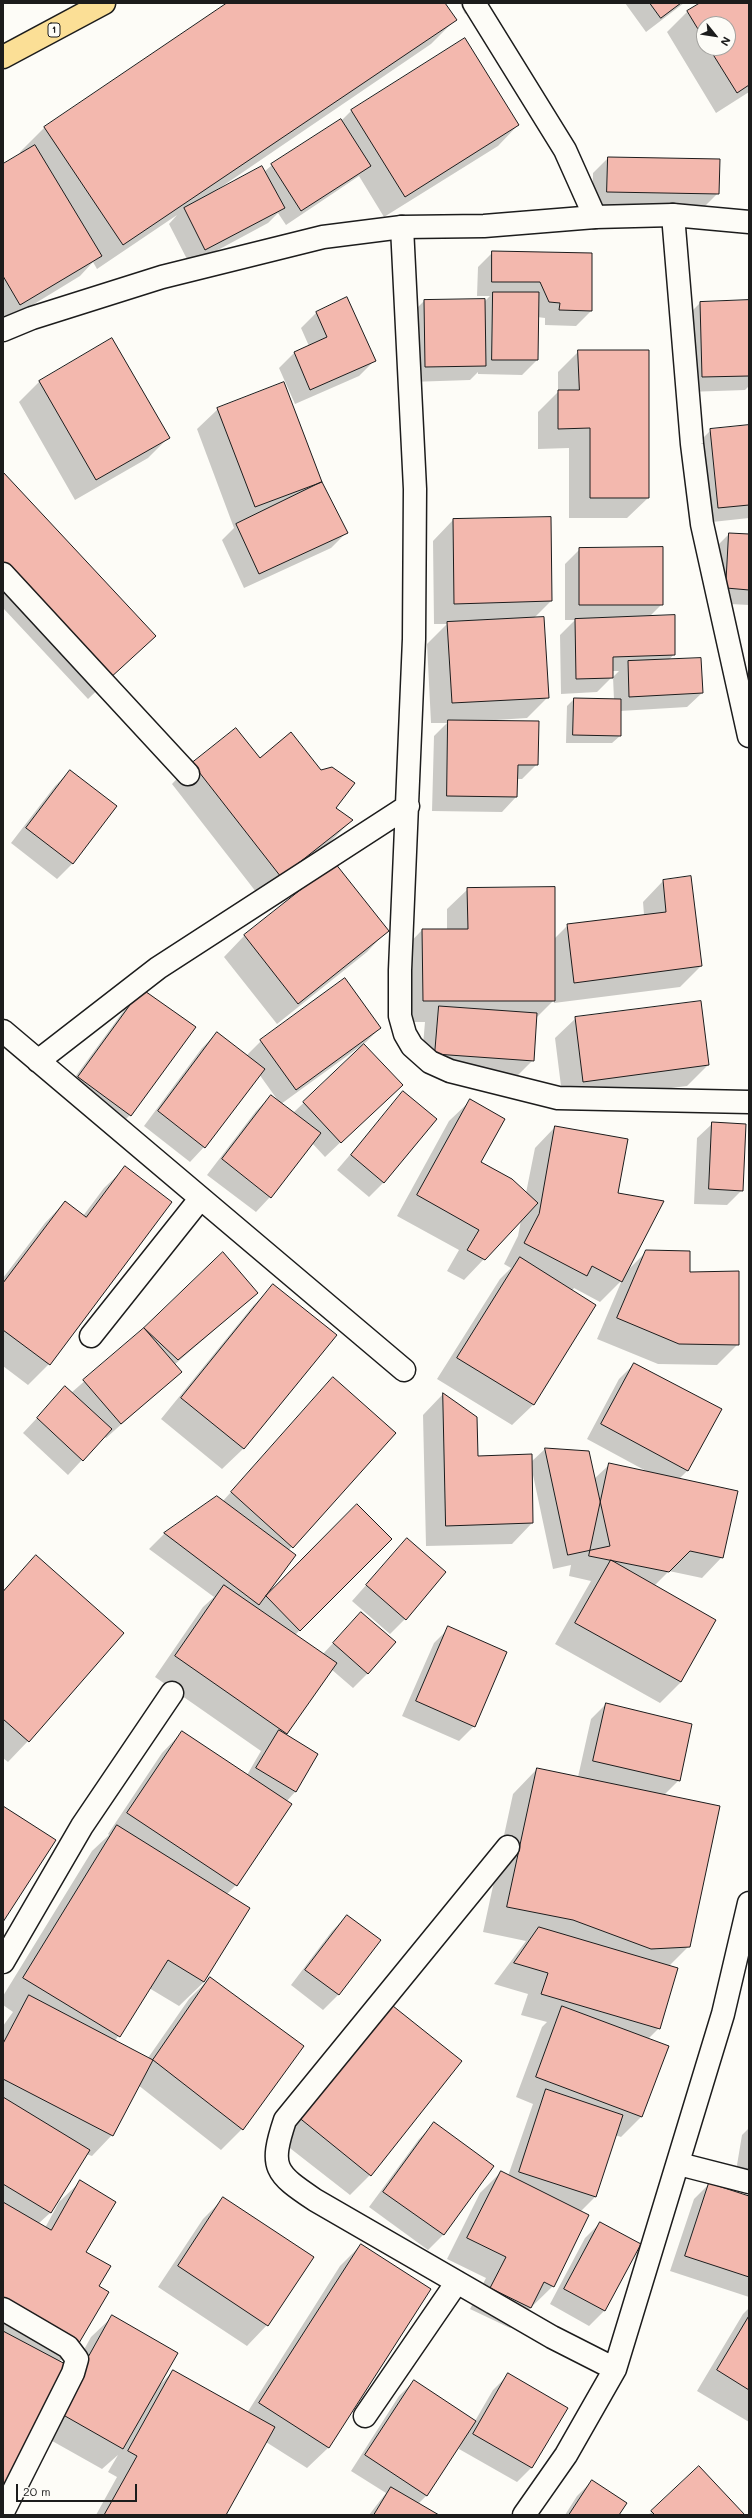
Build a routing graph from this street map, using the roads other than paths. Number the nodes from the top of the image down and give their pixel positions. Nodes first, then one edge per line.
1 (104, 3) edge
2 (474, 3) edge
3 (3, 57) edge
4 (673, 215) junction
5 (595, 217) junction
6 (749, 222) edge
7 (402, 227) junction
8 (3, 330) edge
9 (3, 574) edge
10 (749, 736) edge
11 (188, 774) dead end
12 (408, 806) junction
13 (3, 1031) edge
14 (38, 1061) junction
15 (749, 1102) edge
16 (200, 1199) junction
17 (91, 1336) dead end
18 (404, 1370) dead end
19 (172, 1693) dead end
20 (508, 1847) dead end
21 (749, 1903) edge
22 (3, 1962) edge
23 (679, 2164) junction
24 (749, 2182) edge
25 (457, 2282) junction
26 (3, 2309) edge
27 (616, 2368) junction
28 (364, 2416) dead end
29 (3, 2512) edge
30 (524, 2515) edge

1 - 3 main road, 1
2 - 5 street
4 - 5 street
4 - 6 street
4 - 10 street
5 - 7 street
7 - 8 street
7 - 12 street
9 - 11 street
12 - 14 street
12 - 15 street
13 - 14 street
14 - 16 street
16 - 17 street
16 - 18 street
19 - 22 street
20 - 25 street
21 - 23 street
23 - 24 street
23 - 27 street
25 - 27 street
25 - 28 street
26 - 29 street
27 - 30 street

